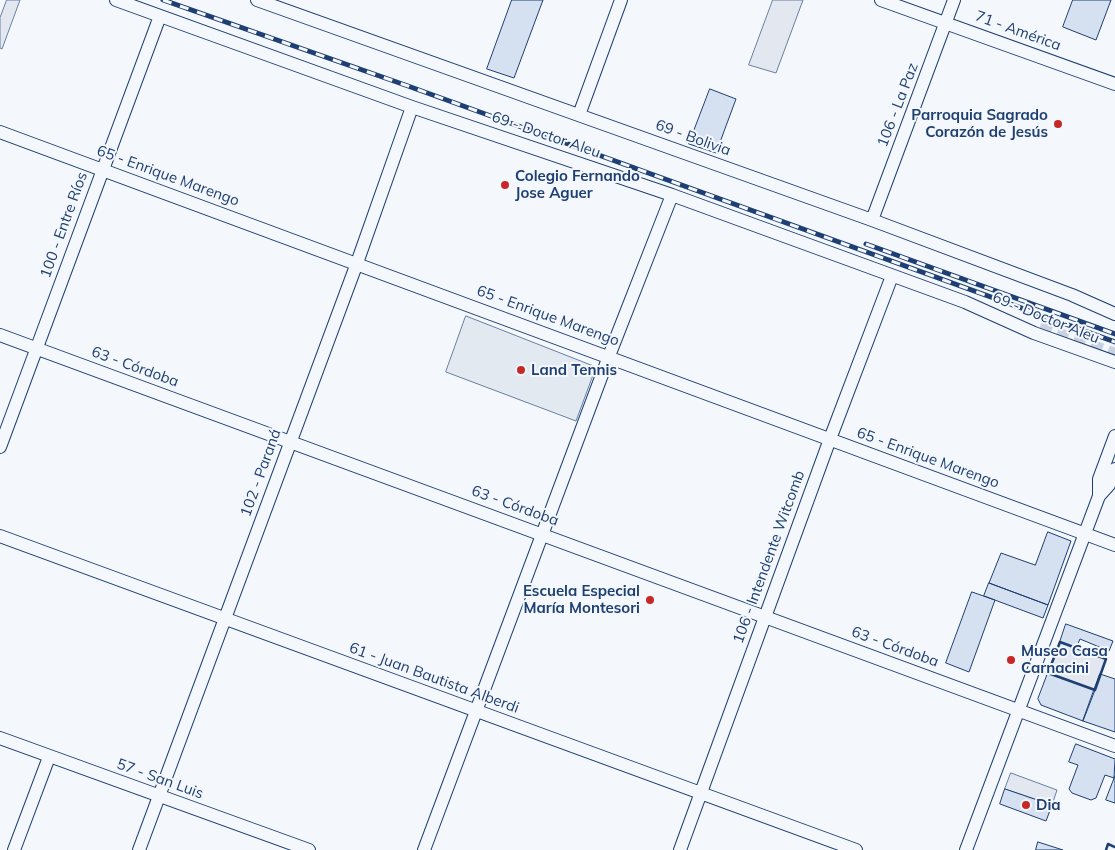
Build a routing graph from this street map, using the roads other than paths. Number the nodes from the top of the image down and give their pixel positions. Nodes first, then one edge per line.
1 (116, 0) edge
2 (257, 0) edge
3 (621, 0) edge
4 (881, 0) edge
5 (954, 0) edge
6 (290, 6) edge
7 (160, 16) junction
8 (946, 23) junction
9 (1115, 84) edge
10 (412, 107) junction
11 (579, 115) junction
12 (0, 132) edge
13 (102, 169) junction
14 (672, 195) junction
15 (872, 220) junction
16 (357, 263) junction
17 (892, 276) junction
18 (965, 302) junction
19 (1115, 314) edge
20 (1040, 327) tunnel mouth
21 (0, 335) edge
22 (37, 349) junction
23 (609, 356) junction
24 (1115, 362) edge
25 (1115, 436) edge
26 (830, 439) junction
27 (290, 442) junction
28 (0, 447) edge
29 (1115, 469) edge
30 (1099, 496) junction
31 (543, 533) junction
32 (1085, 534) junction
33 (0, 536) edge
34 (1115, 545) edge
35 (764, 616) junction
36 (224, 619) junction
37 (1019, 710) junction
38 (477, 711) junction
39 (0, 738) edge
40 (1115, 746) edge
41 (49, 756) junction
42 (702, 794) junction
43 (159, 795) junction
44 (14, 850) edge
45 (139, 850) edge
46 (309, 850) edge
47 (424, 850) edge
48 (680, 850) edge
49 (856, 850) edge
50 (966, 850) edge

1 - 7 street, 69 - Doctor Aleu
2 - 6 street, 69 - Bolivia
3 - 11 street
4 - 8 street, 71 - América
5 - 8 street, 106 - La Paz
6 - 11 street, 69 - Bolivia
7 - 10 street, 69 - Doctor Aleu
7 - 13 street, 100 - Entre Ríos
8 - 9 street, 71 - América
8 - 15 street, 106 - La Paz
10 - 14 street, 69 - Doctor Aleu
10 - 16 street, 102 - Paraná
11 - 15 street, 69 - Bolivia
12 - 13 street, 65 - Enrique Marengo
13 - 16 street, 65 - Enrique Marengo
13 - 22 street, 100 - Entre Ríos
14 - 17 street, 69 - Doctor Aleu
14 - 23 street
15 - 19 street, 69 - Bolivia
16 - 23 street, 65 - Enrique Marengo
16 - 27 street, 102 - Paraná
17 - 18 street, 69 - Doctor Aleu
17 - 26 street, 106 - Intendente Witcomb
18 - 20 street, 69 - Doctor Aleu
18 - 24 street, 69 - Doctor Aleu
21 - 22 street, 63 - Córdoba
22 - 27 street, 63 - Córdoba
22 - 28 street, 100 - Entre Ríos
23 - 26 street, 65 - Enrique Marengo
23 - 31 street
25 - 30 street
26 - 32 street, 65 - Enrique Marengo
26 - 35 street, 106 - Intendente Witcomb
27 - 31 street, 63 - Córdoba
27 - 36 street, 102 - Paraná
29 - 30 street
30 - 32 street
31 - 35 street, 63 - Córdoba
31 - 38 street
32 - 34 street, 65 - Enrique Marengo
32 - 37 street
33 - 36 street, 61 - Juan Bautista Alberdi
35 - 37 street, 63 - Córdoba
35 - 42 street, 106 - Intendente Witcomb
36 - 38 street, 61 - Juan Bautista Alberdi
36 - 43 street, 102 - Paraná
37 - 40 street, 63 - Córdoba
37 - 50 street
38 - 42 street, 61 - Juan Bautista Alberdi
38 - 47 street
39 - 41 street, 57 - San Luis
41 - 43 street, 57 - San Luis
41 - 44 street
42 - 48 street, 106 - Intendente Witcomb
42 - 49 street, 61 - Juan Bautista Alberdi
43 - 45 street, 102 - Paraná
43 - 46 street, 57 - San Luis

